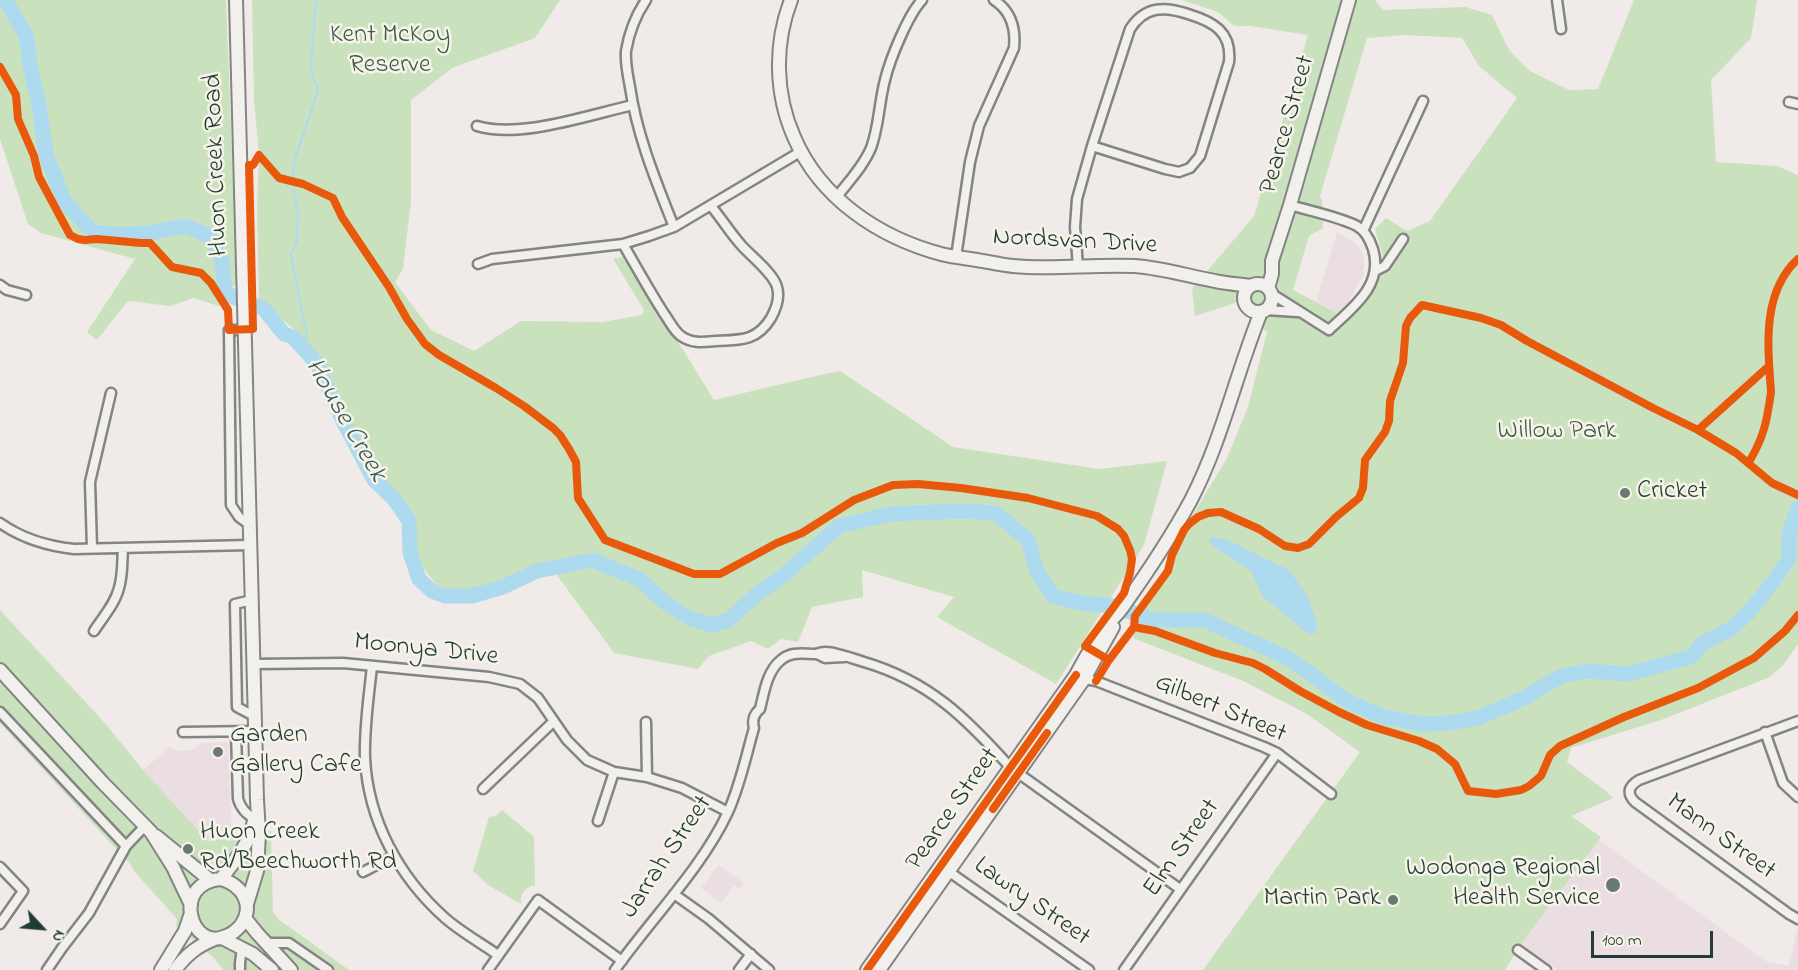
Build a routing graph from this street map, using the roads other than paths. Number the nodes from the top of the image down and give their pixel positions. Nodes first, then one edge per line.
1 (236, 0) edge
2 (646, 0) edge
3 (791, 0) edge
4 (922, 0) edge
5 (994, 0) edge
6 (1349, 0) edge
7 (1557, 0) edge
8 (1560, 30) dead end
9 (1423, 101) dead end
10 (633, 105) junction
11 (477, 126) dead end
12 (1092, 146) junction
13 (800, 152) junction
14 (836, 198) junction
15 (1290, 205) junction
16 (711, 206) junction
17 (674, 227) junction
18 (1363, 231) junction
19 (1403, 239) dead end
20 (623, 244) junction
21 (957, 257) junction
22 (1272, 261) junction
23 (478, 264) dead end
24 (1078, 267) junction
25 (1375, 271) junction
26 (1217, 282) junction
27 (0, 285) edge
28 (1253, 285) junction
29 (1270, 291) junction
30 (26, 295) dead end
31 (1246, 303) junction
32 (1264, 311) junction
33 (1300, 312) junction
34 (245, 330) junction
35 (1246, 347) junction
36 (111, 393) dead end
37 (0, 523) edge
38 (250, 525) junction
39 (250, 545) junction
40 (92, 548) junction
41 (123, 548) junction
42 (252, 600) junction
43 (94, 631) dead end
44 (254, 664) junction
45 (372, 666) junction
46 (0, 670) edge
47 (1080, 677) junction
48 (0, 712) edge
49 (254, 716) junction
50 (554, 721) junction
51 (1798, 721) edge
52 (646, 722) dead end
53 (183, 732) dead end
54 (236, 732) junction
55 (255, 732) junction
56 (1765, 732) junction
57 (1277, 753) junction
58 (1014, 770) junction
59 (614, 772) junction
60 (646, 777) junction
61 (483, 789) dead end
62 (1331, 794) dead end
63 (1798, 797) edge
64 (257, 800) junction
65 (728, 812) junction
66 (254, 819) junction
67 (598, 820) dead end
68 (148, 829) junction
69 (126, 846) junction
70 (394, 856) junction
71 (0, 867) edge
72 (948, 871) junction
73 (363, 872) dead end
74 (216, 879) junction
75 (1180, 889) junction
76 (674, 894) junction
77 (247, 904) junction
78 (190, 911) junction
79 (245, 918) junction
80 (1798, 919) edge
81 (0, 924) edge
82 (218, 939) junction
83 (267, 943) junction
84 (242, 948) junction
85 (1518, 950) dead end
86 (751, 954) junction
87 (498, 955) junction
88 (622, 961) junction
89 (874, 969) edge
90 (47, 970) edge
91 (161, 970) edge
92 (175, 970) edge
93 (240, 970) edge
94 (273, 970) edge
95 (291, 970) edge
96 (328, 970) edge
97 (488, 970) edge
98 (615, 970) edge
99 (739, 970) edge
100 (769, 970) edge
101 (1089, 970) edge
102 (1124, 970) edge
103 (1546, 970) edge

1 - 34 main road, Huon Creek Road
2 - 10 street
3 - 13 main road, Nordsvan Drive
4 - 14 street
5 - 21 street
6 - 15 main road, Pearce Street
7 - 8 street
9 - 18 street
10 - 11 street
10 - 17 street
12 - 12 street
12 - 24 street
13 - 14 main road, Nordsvan Drive
13 - 16 street
14 - 21 main road, Nordsvan Drive
15 - 18 street
15 - 22 main road, Pearce Street
16 - 17 street
16 - 20 street
17 - 20 street
18 - 25 street
19 - 25 street
20 - 23 street
21 - 24 main road, Nordsvan Drive
22 - 28 main road, Pearce Street
22 - 29 main road, Pearce Street
24 - 26 main road, Nordsvan Drive
25 - 33 street
26 - 28 main road, Nordsvan Drive
26 - 31 main road, Nordsvan Drive
27 - 30 street
28 - 29 main road
28 - 31 main road
29 - 32 main road
29 - 33 street
31 - 32 main road
31 - 35 main road, Pearce Street
32 - 33 street
32 - 35 main road, Pearce Street
34 - 38 main road, Huon Creek Road
34 - 38 street
35 - 47 main road, Pearce Street
36 - 40 street
37 - 40 street
38 - 39 main road, Huon Creek Road
39 - 41 street
39 - 42 main road, Huon Creek Road
40 - 41 street
41 - 43 street
42 - 44 main road, Huon Creek Road
42 - 49 street
44 - 45 street, Moonya Drive
44 - 49 main road, Huon Creek Road
45 - 50 street, Moonya Drive
45 - 70 street
46 - 68 main road
47 - 57 street, Gilbert Street
47 - 58 main road, Pearce Street
48 - 69 street
49 - 55 main road, Huon Creek Road
50 - 59 street, Moonya Drive
50 - 61 street
51 - 56 street
52 - 60 street
53 - 54 street
54 - 55 street
54 - 66 street
55 - 64 main road, Huon Creek Road
56 - 63 street
56 - 80 street, Mann Street
57 - 62 street, Gilbert Street
57 - 75 street, Elm Street
58 - 65 street, Jarrah Street
58 - 72 main road, Pearce Street
58 - 75 street, Jarrah Street
58 - 89 main road, Pearce Street
59 - 60 street, Moonya Drive
59 - 67 street
60 - 65 street, Moonya Drive
64 - 66 main road, Huon Creek Road
64 - 77 main road, Huon Creek Road
65 - 76 street, Jarrah Street
66 - 74 main road, Huon Creek Road
68 - 69 street
68 - 74 main road
68 - 78 main road
69 - 90 street
70 - 73 street
70 - 87 street
71 - 81 street
72 - 89 main road, Pearce Street
72 - 101 street, Lawry Street
74 - 77 main road
74 - 78 main road
75 - 102 street, Elm Street
76 - 86 street
76 - 88 street, Jarrah Street
77 - 79 main road
78 - 82 main road
78 - 91 main road
79 - 82 main road
79 - 83 main road
82 - 84 main road
82 - 92 main road
83 - 95 main road
83 - 96 street
84 - 93 street
84 - 94 main road
85 - 103 street
86 - 99 street
86 - 100 street
87 - 88 street
87 - 97 street
88 - 98 street, Jarrah Street

